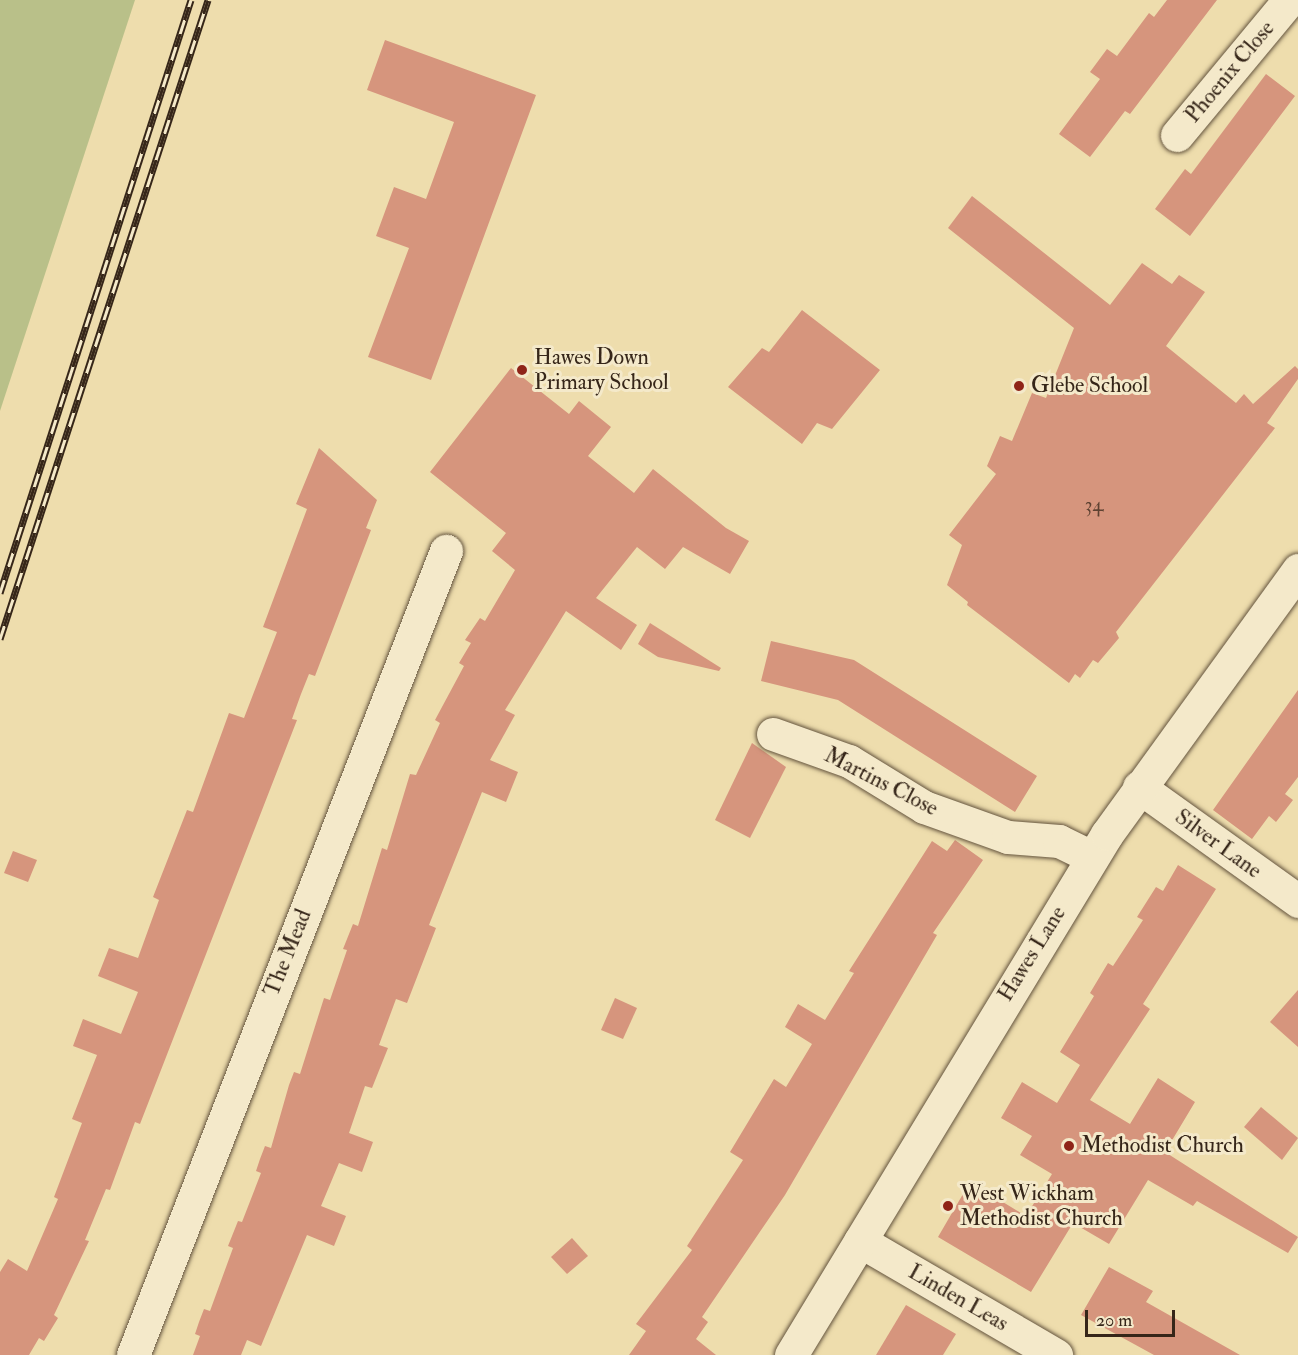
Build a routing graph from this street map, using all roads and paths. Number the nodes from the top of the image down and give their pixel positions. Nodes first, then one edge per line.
1 (1290, 11) edge
2 (1177, 135) dead end
3 (446, 551) dead end
4 (1298, 570) edge
5 (773, 734) dead end
6 (1139, 787) junction
7 (1092, 857) junction
8 (1298, 902) edge
9 (860, 1241) junction
10 (133, 1355) edge
11 (791, 1355) edge
12 (1056, 1355) edge

1 - 2 street, Phoenix Close
3 - 10 street, The Mead
4 - 6 street, Hawes Lane
5 - 7 street, Martins Close
6 - 7 street, Hawes Lane
6 - 8 street, Silver Lane
7 - 9 street, Hawes Lane
9 - 11 street, Hawes Lane
9 - 12 street, Linden Leas

